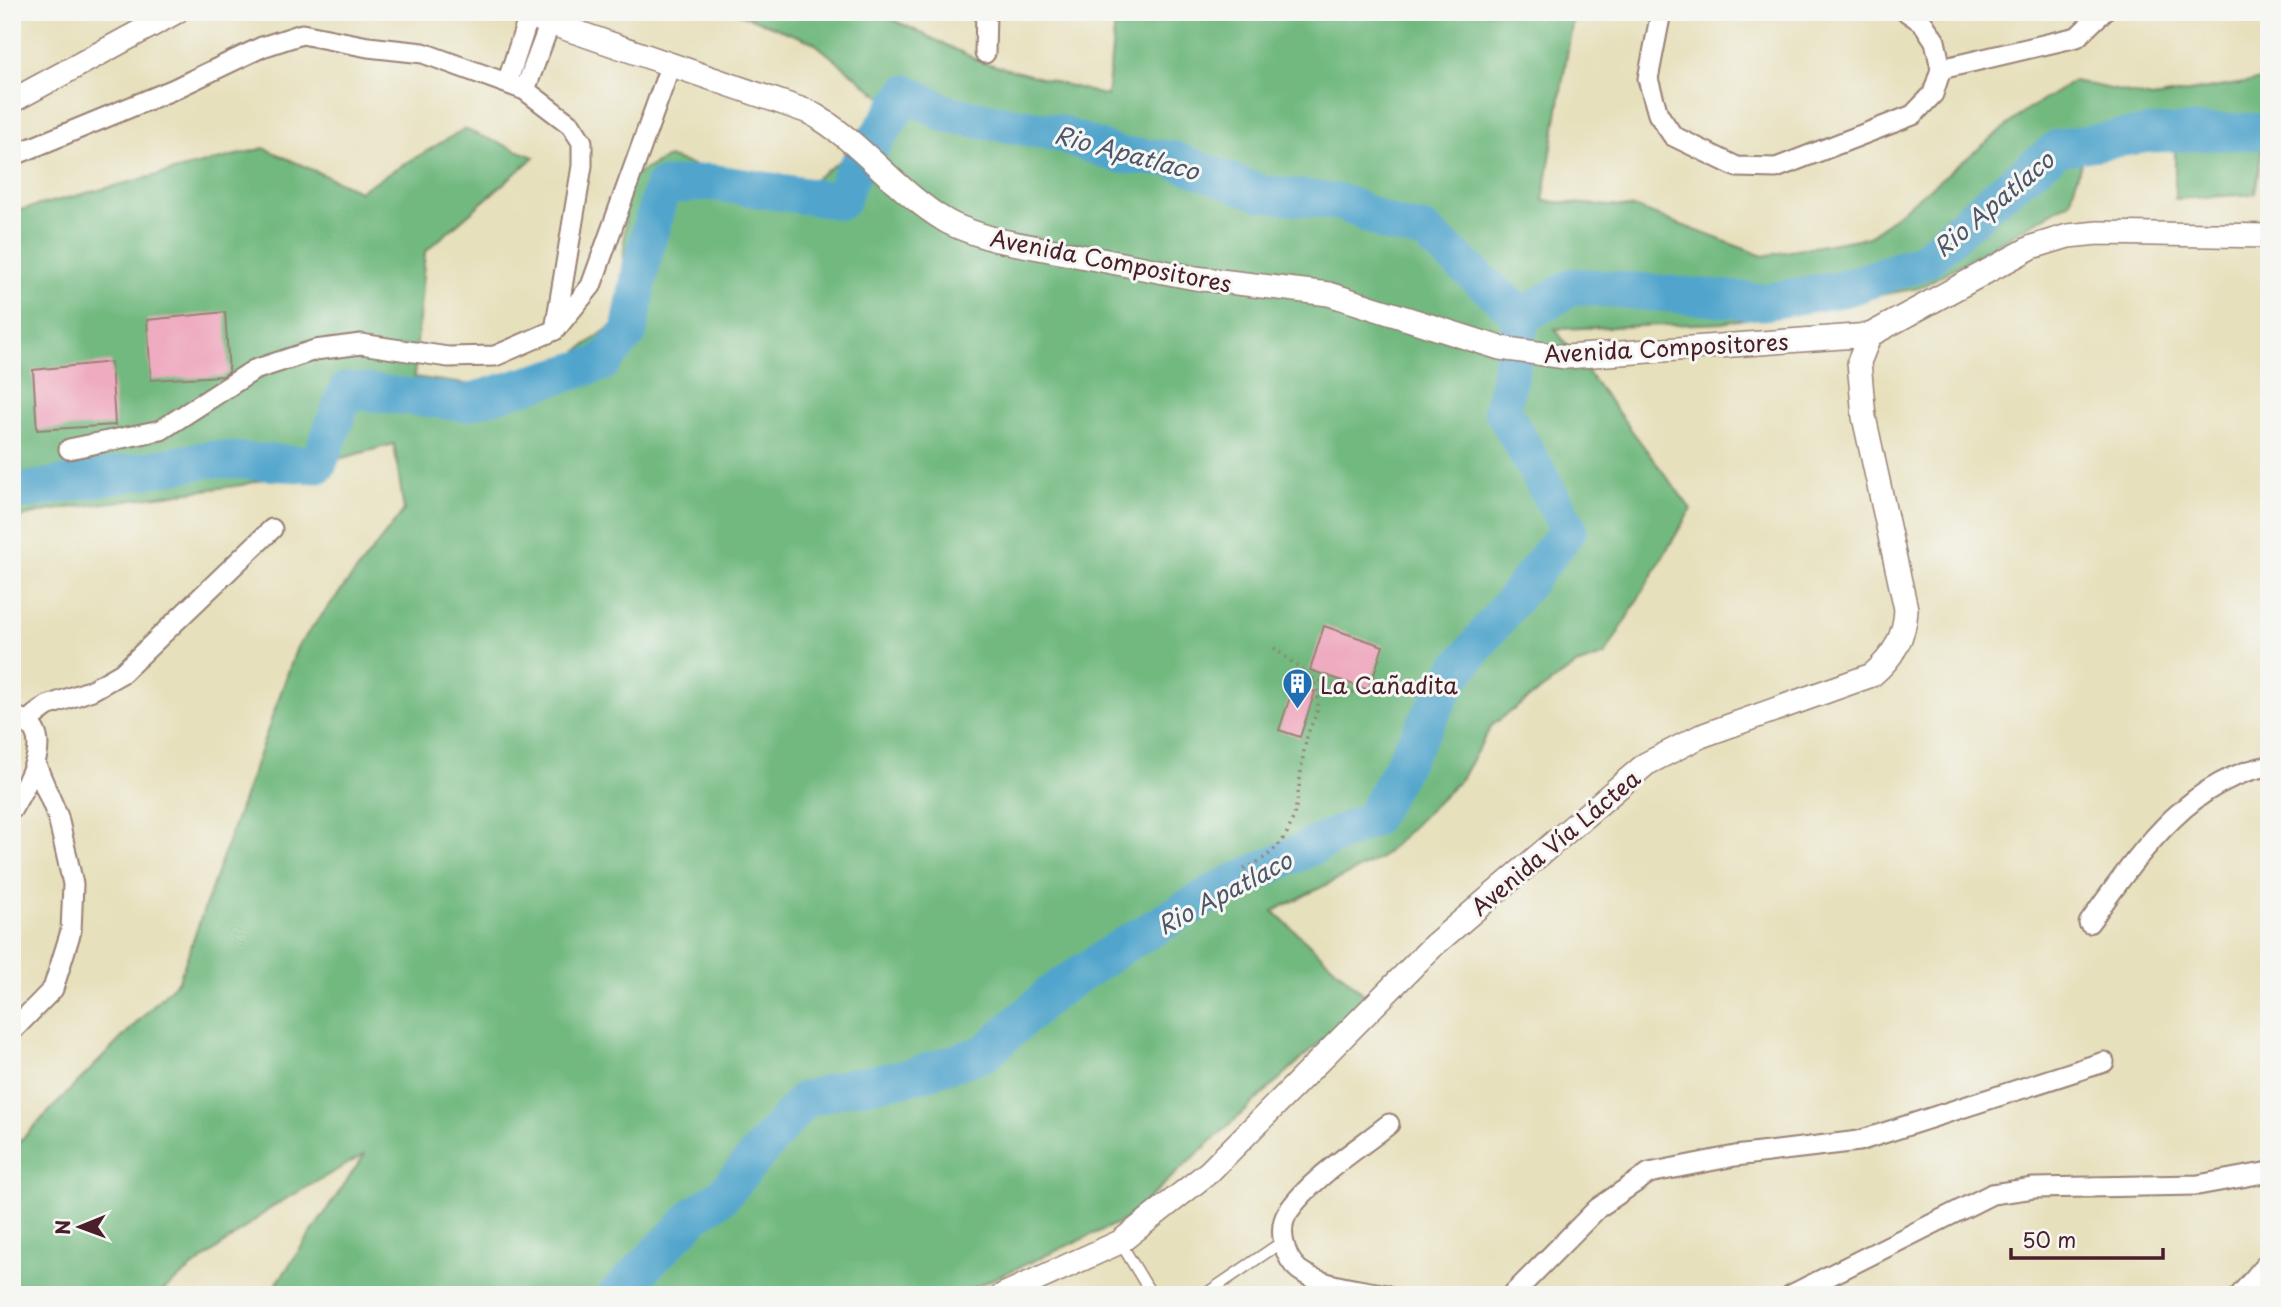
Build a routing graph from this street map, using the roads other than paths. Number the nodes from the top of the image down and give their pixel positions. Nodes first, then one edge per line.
1 (176, 12) edge
2 (986, 12) edge
3 (1661, 12) edge
4 (1907, 12) edge
5 (2103, 12) edge
6 (532, 17) edge
7 (985, 53) dead end
8 (671, 64) junction
9 (1941, 69) junction
10 (516, 87) junction
11 (12, 101) edge
12 (12, 156) edge
13 (2269, 236) edge
14 (555, 330) junction
15 (1870, 335) junction
16 (68, 449) dead end
17 (272, 529) dead end
18 (20, 719) edge
19 (36, 765) junction
20 (2269, 766) edge
21 (12, 809) edge
22 (2089, 923) dead end
23 (12, 1031) edge
24 (2104, 1062) dead end
25 (1389, 1124) dead end
26 (2269, 1172) edge
27 (1120, 1242) junction
28 (1282, 1242) junction
29 (2269, 1261) edge
30 (1003, 1295) edge
31 (1152, 1295) edge
32 (1204, 1295) edge
33 (1386, 1295) edge
34 (1512, 1295) edge
35 (1791, 1295) edge
36 (2240, 1295) edge

1 - 11 street
2 - 7 street
3 - 9 street
4 - 9 street
5 - 9 street
6 - 8 street, Avenida Compositores
6 - 10 street
8 - 14 street
8 - 15 street, Avenida Compositores
10 - 12 street
10 - 14 street
13 - 15 street, Avenida Compositores
14 - 16 street
15 - 27 street, Avenida Vía Láctea
17 - 18 street
18 - 19 street
19 - 21 street
19 - 23 street
20 - 22 street
24 - 34 street
25 - 28 street
26 - 35 street
27 - 30 street, Avenida Vía Láctea
27 - 31 lane
28 - 32 lane
28 - 33 street
29 - 36 street

